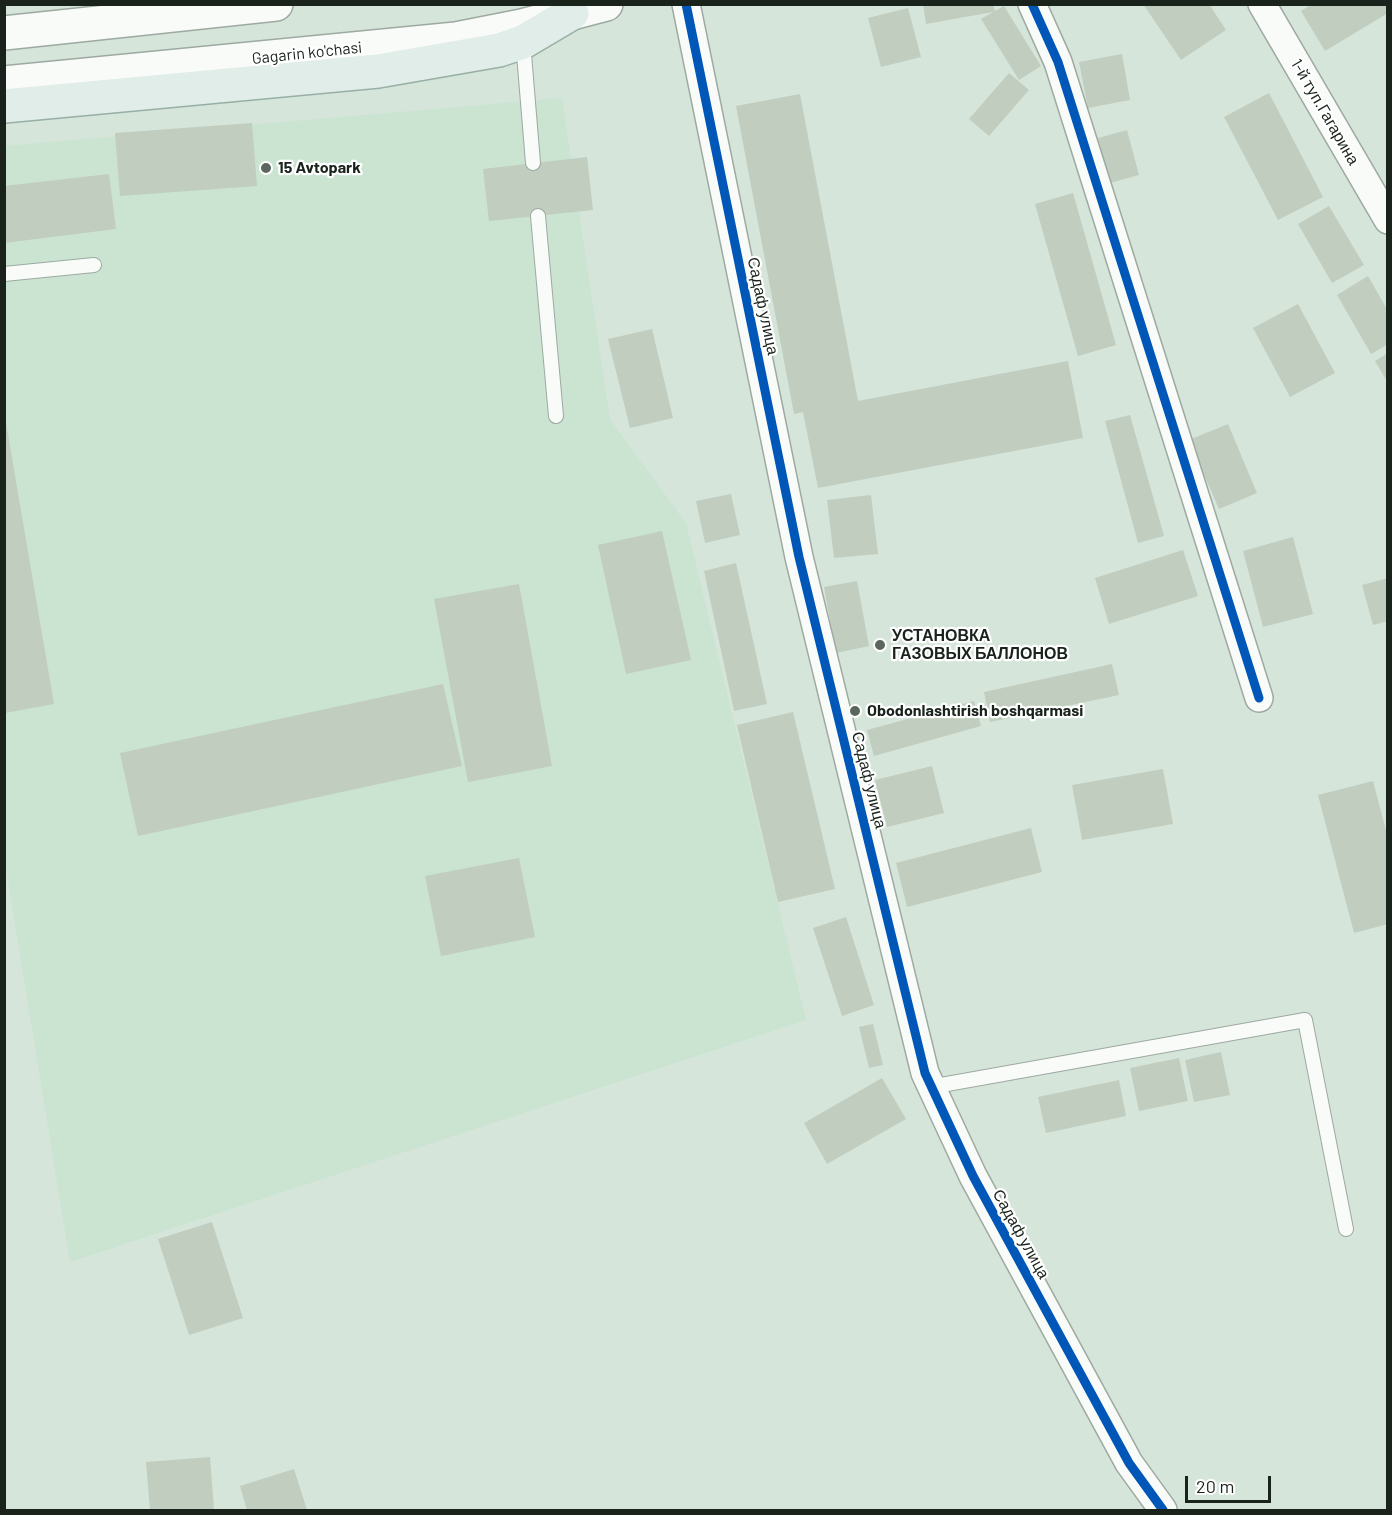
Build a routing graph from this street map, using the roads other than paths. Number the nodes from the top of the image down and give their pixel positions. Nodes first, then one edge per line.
1 (276, 4) edge
2 (606, 4) edge
3 (686, 4) edge
4 (1032, 4) edge
5 (1262, 4) edge
6 (572, 13) junction
7 (4, 33) edge
8 (523, 42) junction
9 (4, 83) edge
10 (4, 106) edge
11 (533, 163) dead end
12 (538, 216) dead end
13 (1388, 220) edge
14 (94, 265) dead end
15 (4, 274) edge
16 (556, 416) dead end
17 (1259, 698) dead end
18 (930, 1088) junction
19 (1346, 1229) dead end
20 (1163, 1510) edge

1 - 7 main road
2 - 6 main road, Gagarin ko'chasi
3 - 18 street, Садаф улица
4 - 17 street
5 - 13 street, 1-й туп.Гагарина
6 - 8 main road
6 - 9 main road, Gagarin ko'chasi
8 - 10 main road
8 - 11 lane
12 - 16 lane
14 - 15 lane
18 - 19 lane
18 - 20 street, Садаф улица

